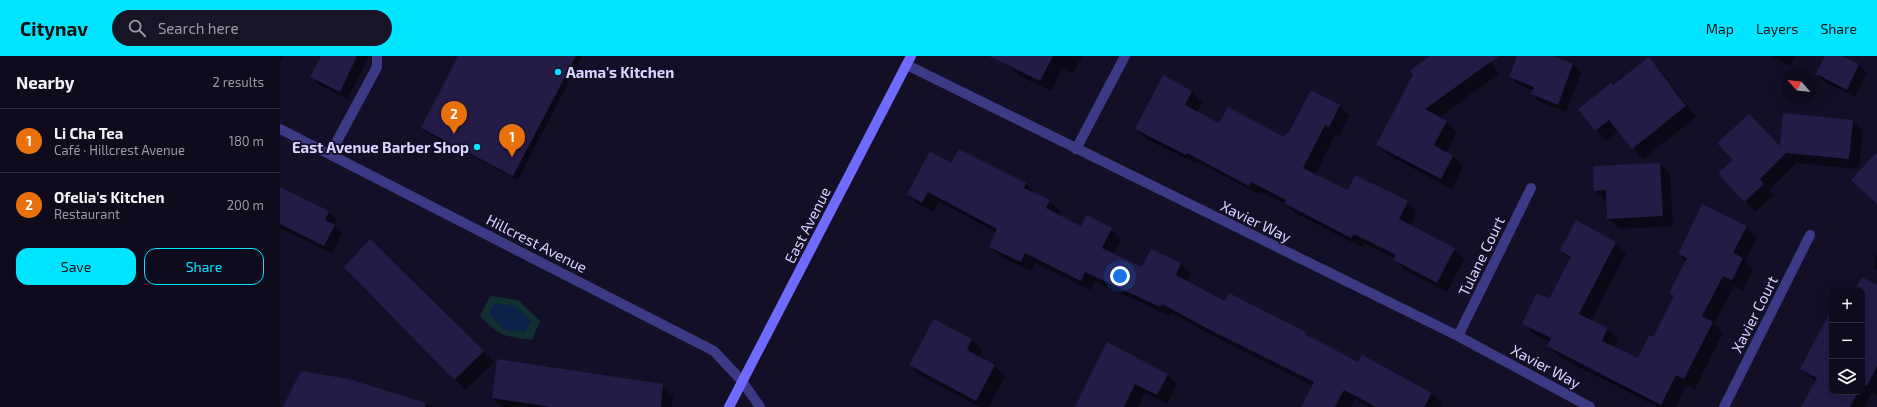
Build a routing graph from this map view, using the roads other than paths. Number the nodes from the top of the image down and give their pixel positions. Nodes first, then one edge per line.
1 (377, 56) edge
2 (1125, 56) edge
3 (909, 60) edge
4 (280, 129) edge
5 (1076, 149) junction
6 (330, 154) junction
7 (1531, 188) dead end
8 (1810, 235) dead end
9 (1458, 336) junction
10 (742, 381) junction
11 (729, 407) edge
12 (760, 407) edge
13 (1590, 407) edge
14 (1724, 407) edge

1 - 6 street
2 - 5 street
3 - 5 street, Xavier Way
3 - 10 main road, East Avenue
4 - 6 street, Hillcrest Avenue
5 - 9 street, Xavier Way
6 - 10 street, Hillcrest Avenue
7 - 9 street, Tulane Court
8 - 14 street, Xavier Court
9 - 13 street, Xavier Way
10 - 11 main road, East Avenue
10 - 12 street, Hillcrest Avenue

